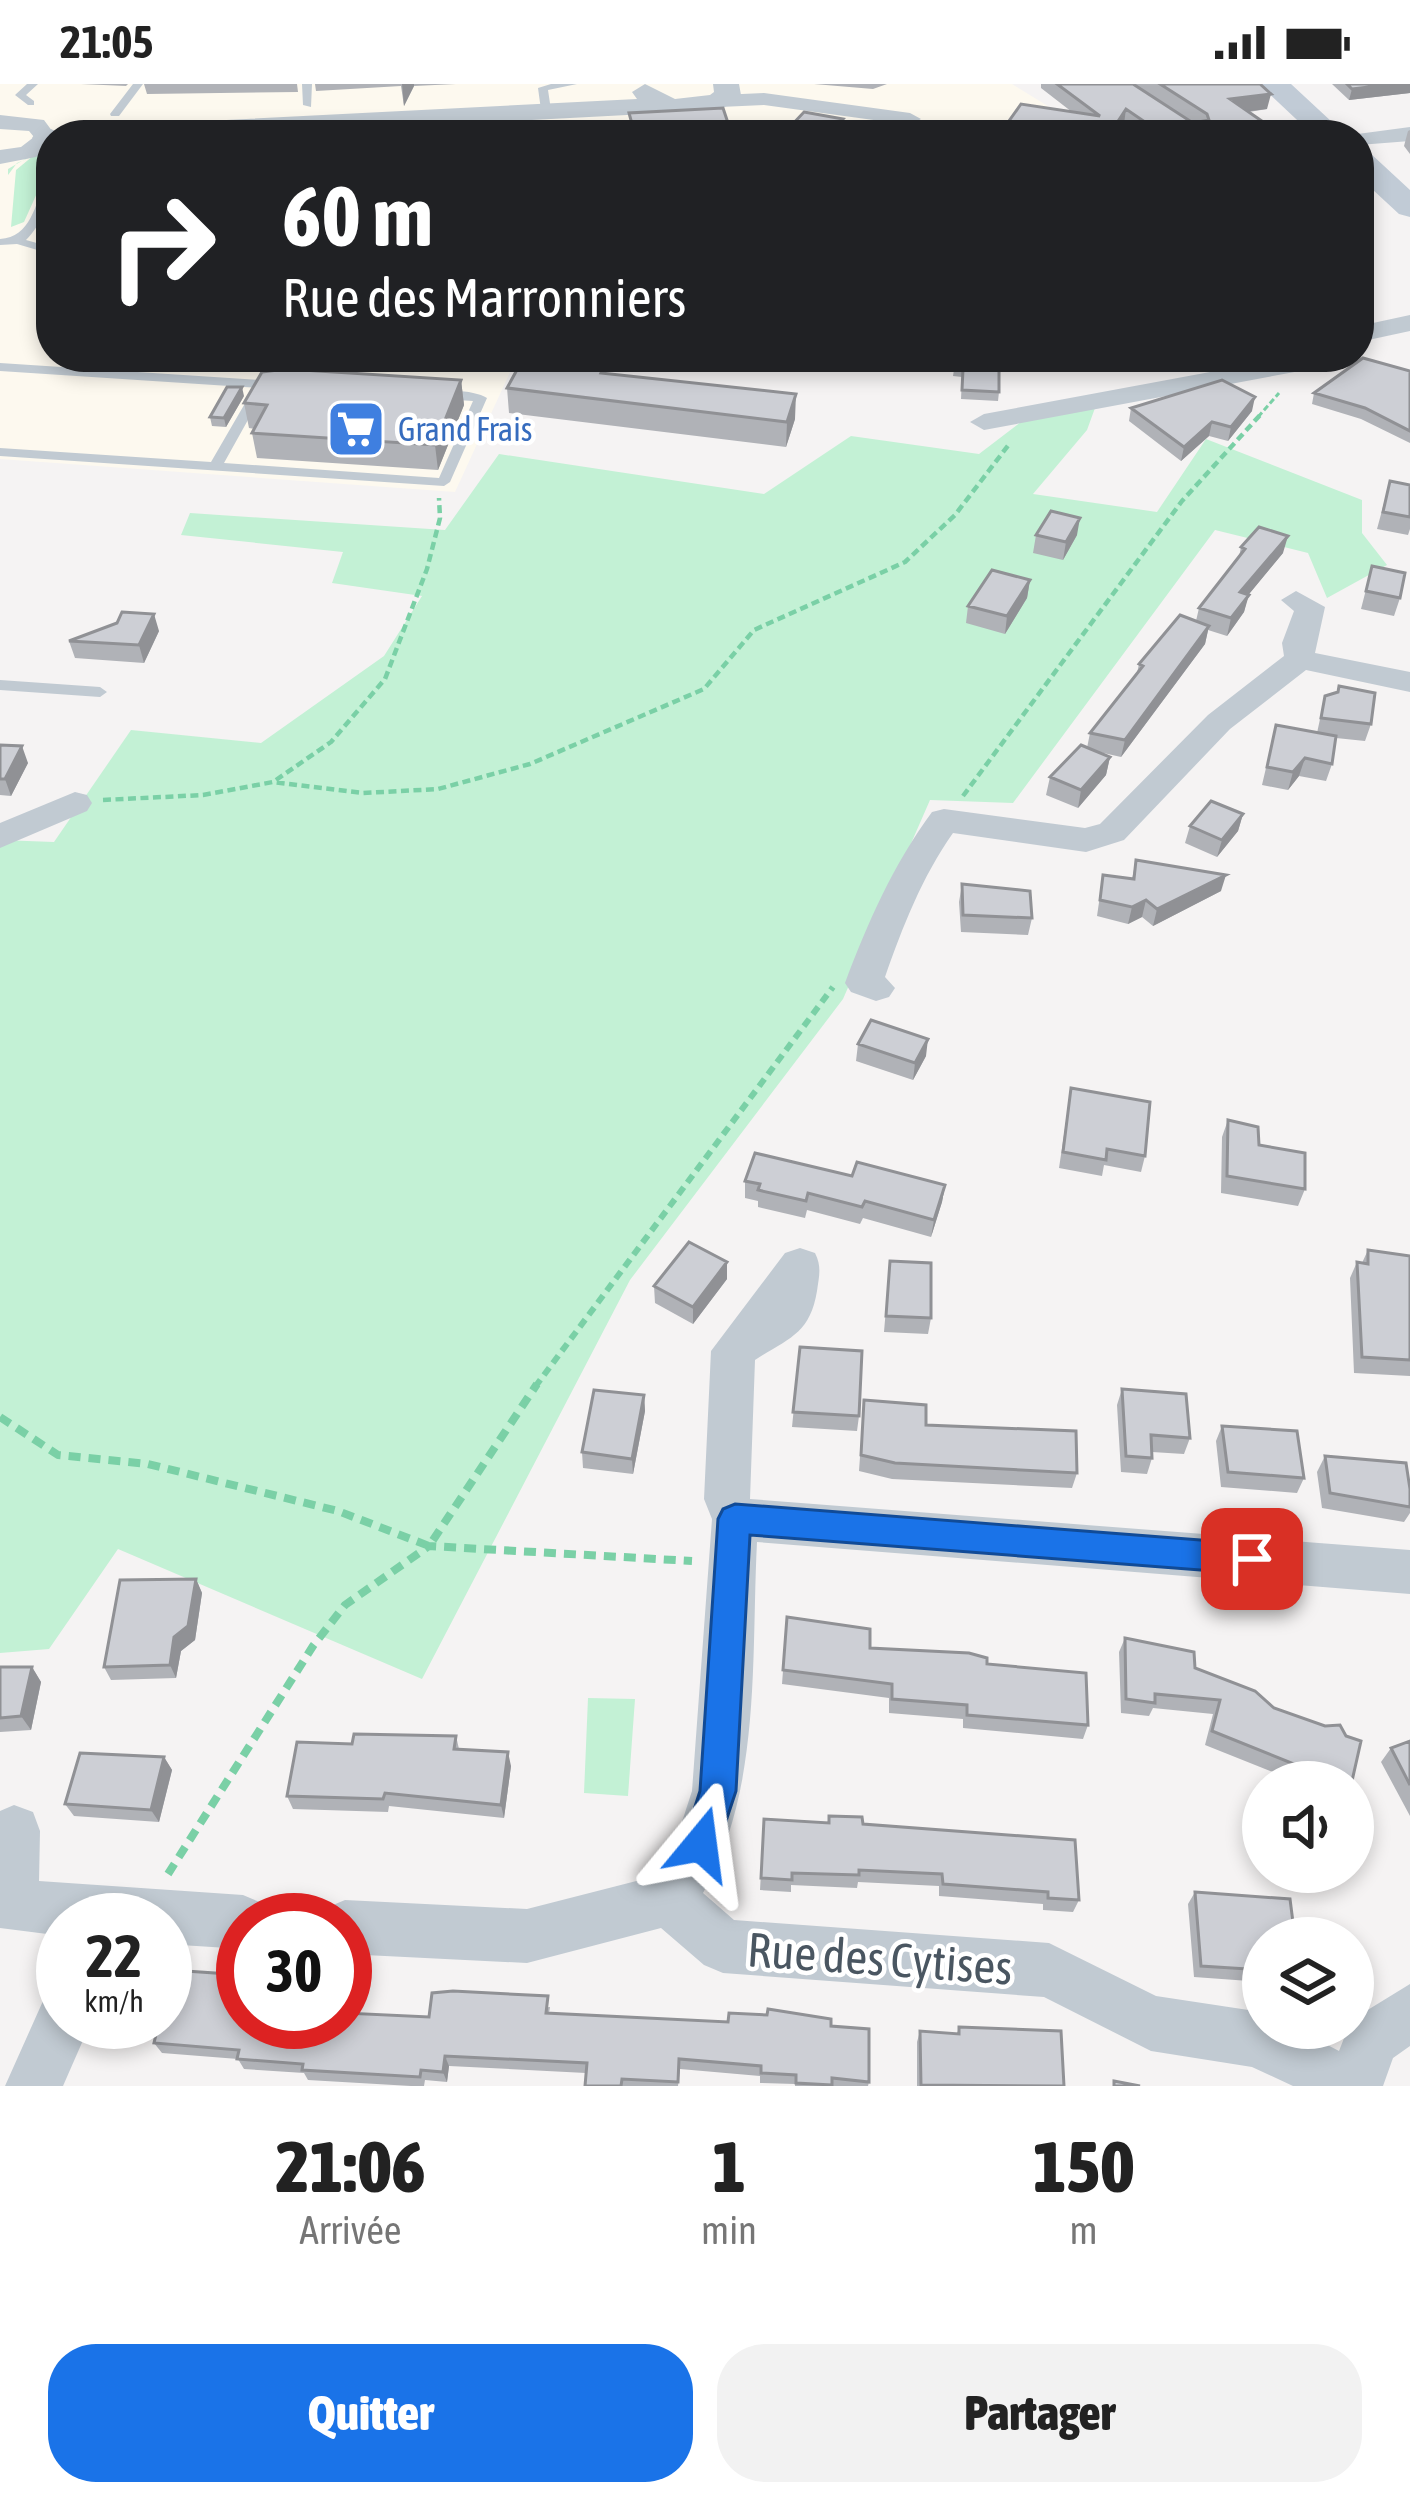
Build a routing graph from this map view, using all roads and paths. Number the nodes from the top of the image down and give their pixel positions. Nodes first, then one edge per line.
1 (33, 84) edge
2 (138, 84) edge
3 (307, 84) edge
4 (572, 84) edge
5 (1274, 84) edge
6 (725, 91) edge
7 (653, 94) edge
8 (31, 103) dead end
9 (308, 106) dead end
10 (115, 114) dead end
11 (910, 119) dead end
12 (550, 120) edge
13 (1314, 120) edge
14 (0, 122) edge
15 (36, 125) edge
16 (1410, 134) edge
17 (1374, 137) edge
18 (36, 141) edge
19 (6, 151) edge
20 (1374, 174) edge
21 (0, 176) edge
22 (1410, 207) edge
23 (36, 214) edge
24 (17, 241) junction
25 (0, 242) edge
26 (36, 247) edge
27 (1410, 323) edge
28 (1374, 331) edge
29 (0, 367) edge
30 (36, 369) edge
31 (77, 372) edge
32 (1240, 372) edge
33 (1291, 372) edge
34 (262, 384) junction
35 (284, 385) edge
36 (1279, 393) joint
37 (416, 394) edge
38 (1029, 413) junction
39 (984, 422) dead end
40 (0, 452) edge
41 (215, 467) junction
42 (434, 490) dead end
43 (1296, 600) dead end
44 (1300, 659) junction
45 (1410, 682) edge
46 (0, 685) edge
47 (100, 692) dead end
48 (273, 782) junction
49 (75, 802) joint
50 (944, 820) junction
51 (0, 836) edge
52 (878, 944) junction
53 (876, 988) dead end
54 (733, 1351) dead end
55 (0, 1417) edge
56 (734, 1541) junction
57 (430, 1546) junction
58 (1410, 1571) edge
59 (14, 1831) dead end
60 (138, 1893) edge
61 (669, 1899) junction
62 (36, 1909) edge
63 (372, 1928) edge
64 (1410, 2012) edge
65 (51, 2049) edge
66 (34, 2086) edge
67 (1340, 2086) edge
68 (1354, 2086) edge

1 - 8 lane
2 - 10 lane
3 - 9 lane
4 - 12 lane
5 - 13 main road
6 - 7 street
6 - 11 street
7 - 12 street
14 - 15 street
16 - 17 street
18 - 19 street
19 - 21 street
20 - 22 main road
23 - 24 lane
24 - 25 lane
24 - 26 lane
27 - 28 street
29 - 30 lane
31 - 34 lane
32 - 38 street
33 - 36 street
34 - 35 lane
34 - 41 lane
36 - 50 path
37 - 41 lane
38 - 39 street
38 - 48 path
40 - 41 lane
42 - 48 path
43 - 44 street
44 - 45 street
44 - 50 street
46 - 47 lane
48 - 49 path
49 - 51 street
50 - 52 street
52 - 53 street
52 - 57 path
54 - 56 street
55 - 57 path
56 - 57 path
56 - 58 street
56 - 61 street
57 - 60 path
59 - 62 street
61 - 63 street
61 - 67 street, Rue des Cytises
64 - 68 street
65 - 66 street

